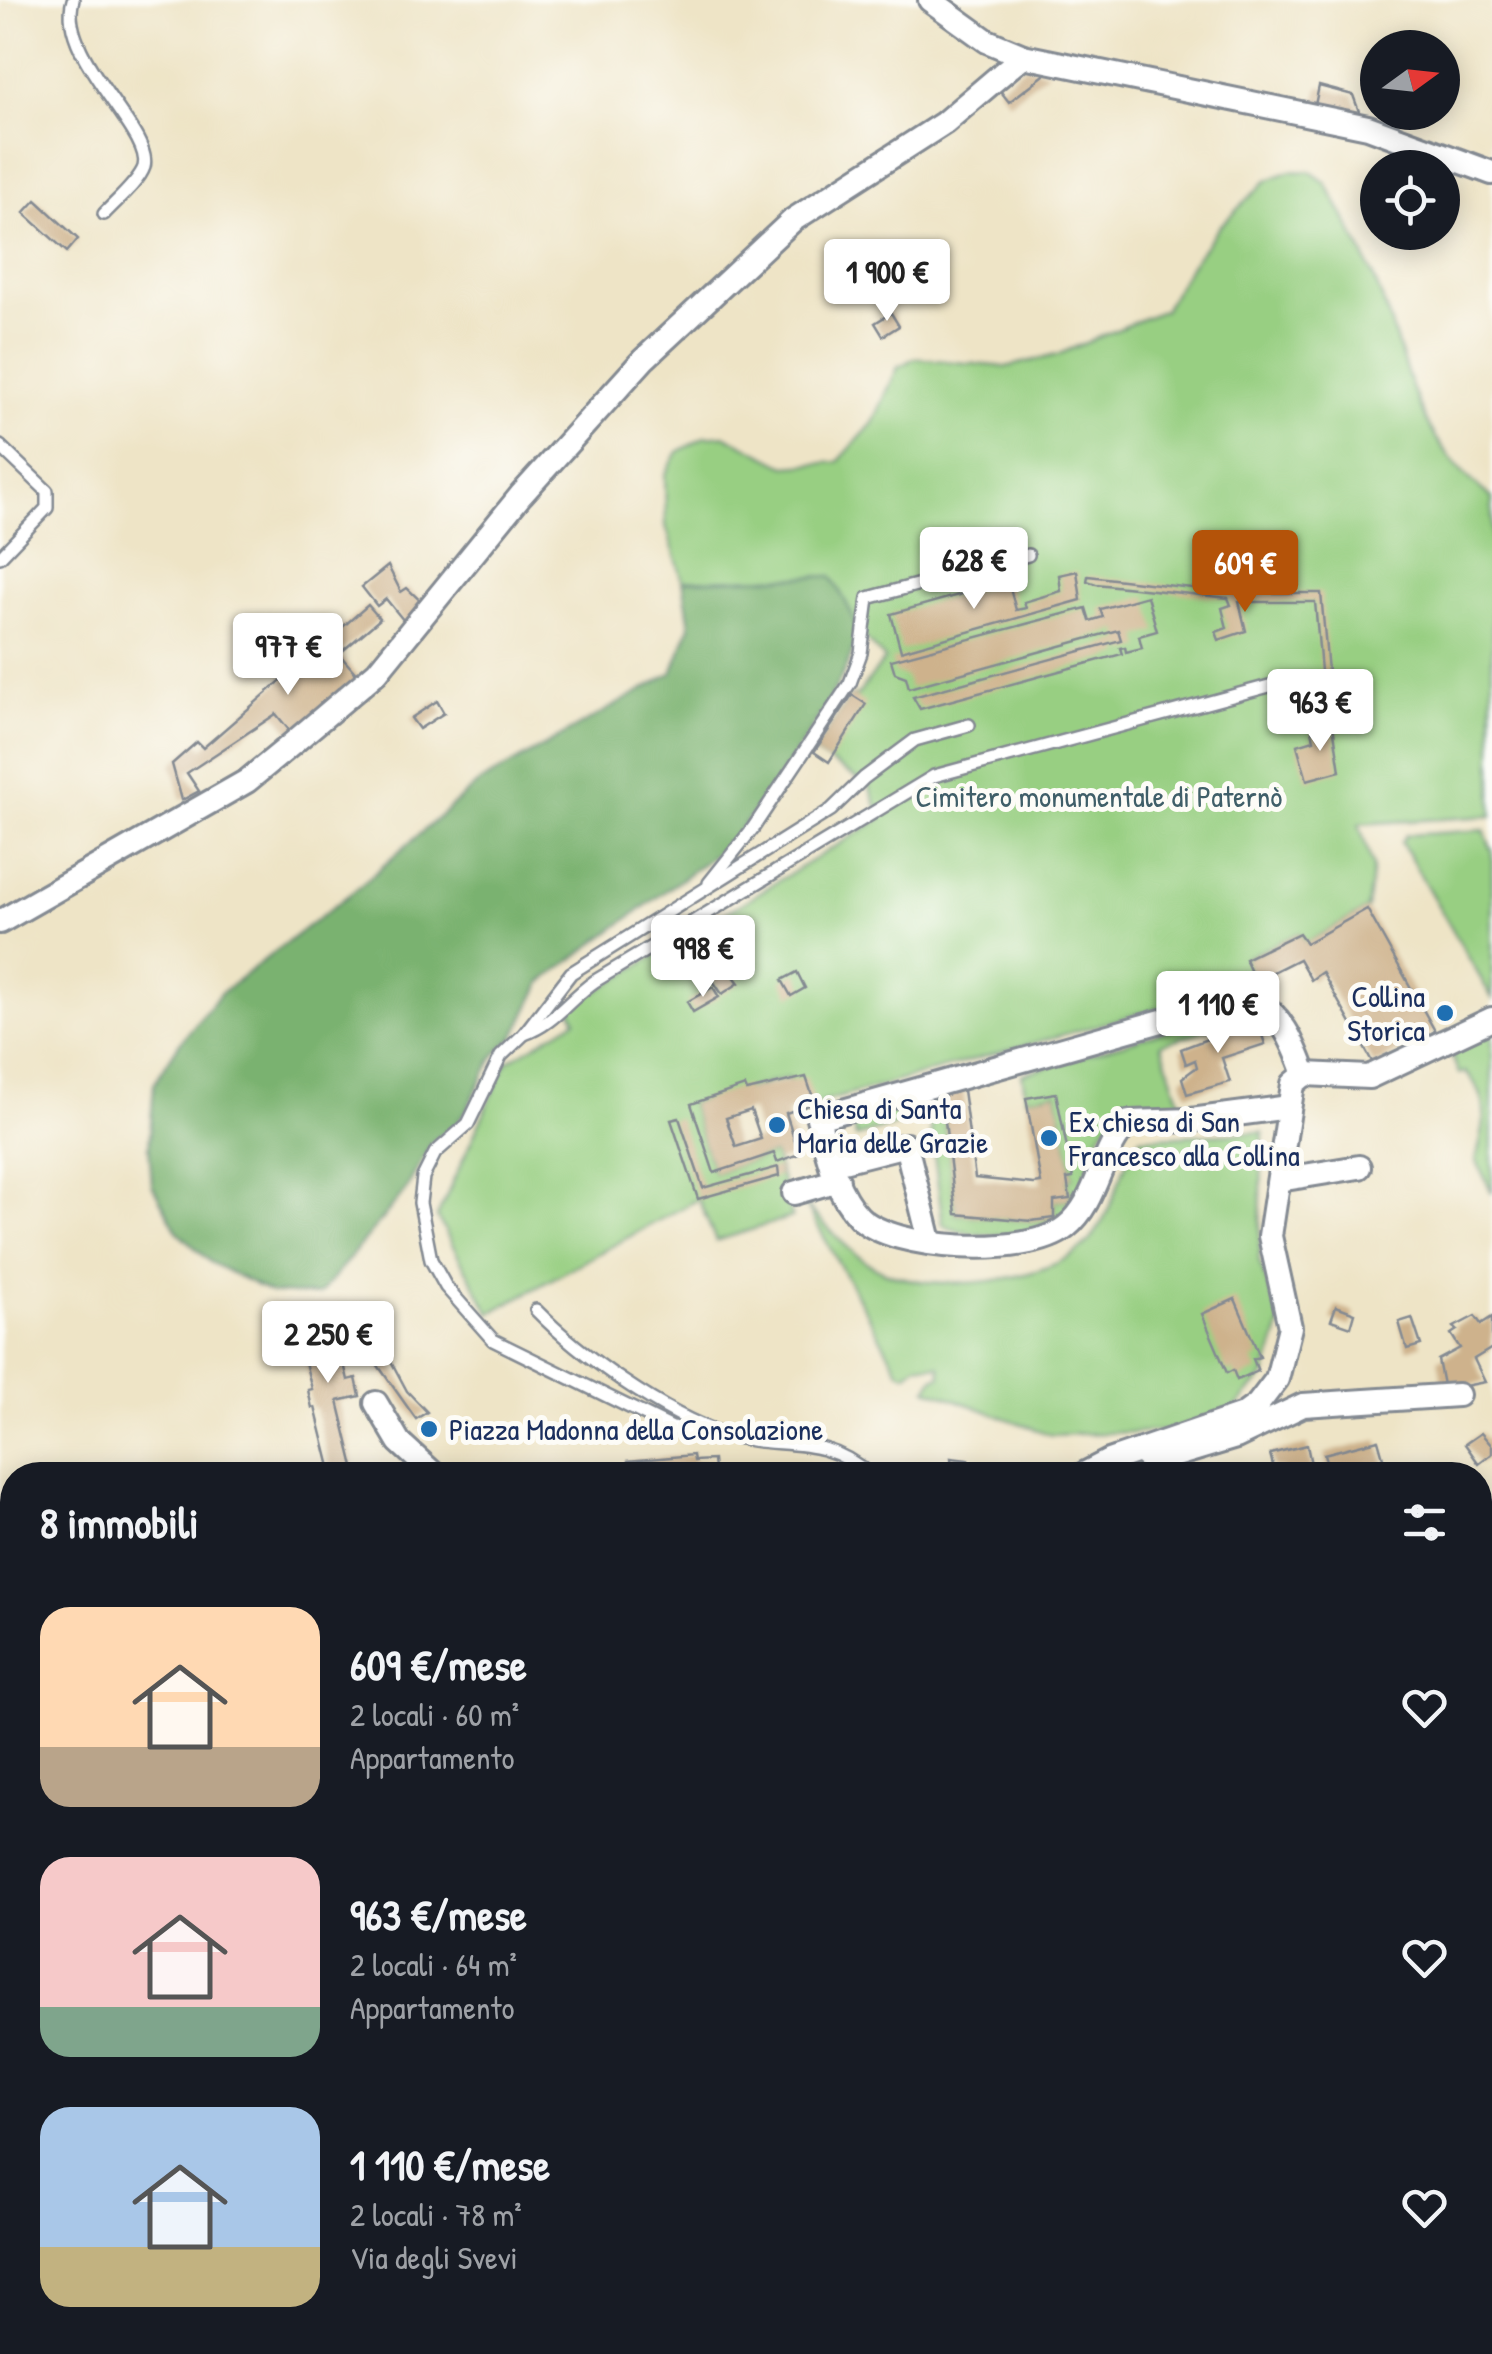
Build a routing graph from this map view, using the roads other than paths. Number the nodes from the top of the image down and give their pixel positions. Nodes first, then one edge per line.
1 (73, 0) edge
2 (930, 0) edge
3 (1023, 56) junction
4 (1492, 174) edge
5 (104, 214) dead end
6 (0, 446) edge
7 (1028, 554) dead end
8 (0, 556) edge
9 (1284, 682) dead end
10 (969, 725) dead end
11 (704, 890) junction
12 (0, 922) edge
13 (1492, 1019) edge
14 (524, 1034) junction
15 (1306, 1074) junction
16 (1289, 1107) junction
17 (1360, 1167) dead end
18 (834, 1172) junction
19 (1279, 1180) junction
20 (794, 1193) dead end
21 (930, 1241) junction
22 (536, 1310) dead end
23 (1458, 1395) dead end
24 (376, 1403) dead end
25 (725, 1434) junction
26 (1139, 1450) junction
27 (422, 1462) edge
28 (850, 1462) edge
29 (1112, 1462) edge

1 - 5 lane
2 - 3 street
3 - 4 street
3 - 12 street
6 - 8 lane
7 - 11 lane
9 - 14 lane
10 - 11 lane
11 - 14 lane
13 - 15 street
14 - 25 lane
15 - 16 street
15 - 18 street
16 - 19 street
16 - 21 street
17 - 19 street
18 - 20 street
18 - 21 street
18 - 21 street
19 - 26 street
22 - 25 lane
23 - 26 street
24 - 27 street
25 - 28 lane
26 - 29 street

